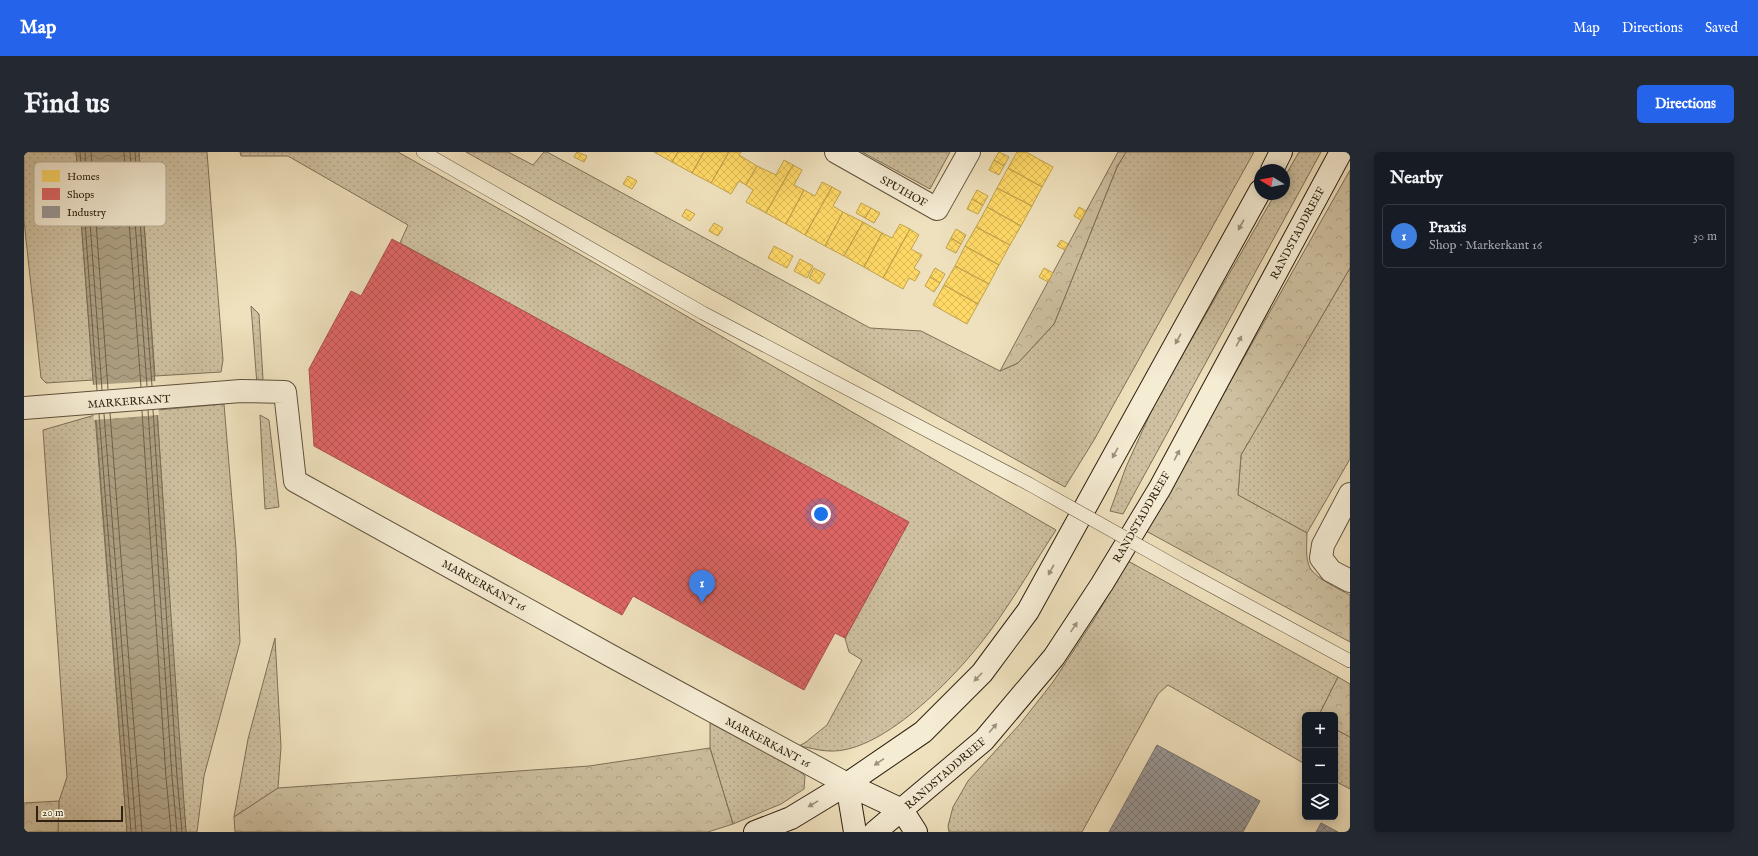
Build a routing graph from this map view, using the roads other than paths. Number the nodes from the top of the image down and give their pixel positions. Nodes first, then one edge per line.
1 (423, 152) edge
2 (836, 152) edge
3 (969, 152) edge
4 (1282, 152) edge
5 (1341, 152) edge
6 (1275, 164) edge
7 (1255, 200) edge
8 (177, 397) joint
9 (24, 408) edge
10 (1350, 494) edge
11 (1350, 581) edge
12 (1350, 661) edge
13 (847, 784) junction
14 (902, 810) junction
15 (755, 832) edge
16 (855, 832) edge
17 (875, 832) edge
18 (916, 832) edge

1 - 12 lane, bridge
2 - 3 main road, SPUIHOF
4 - 6 main road
14 -> 5 main road, RANDSTADDREEF
7 -> 13 main road
8 - 9 main road, MARKERKANT
8 - 13 main road, MARKERKANT 16
10 - 11 main road
13 - 14 main road, MARKERKANT 16
13 -> 15 main road
13 - 16 main road
14 - 17 main road, RANDSTADDREEF
14 - 18 main road

